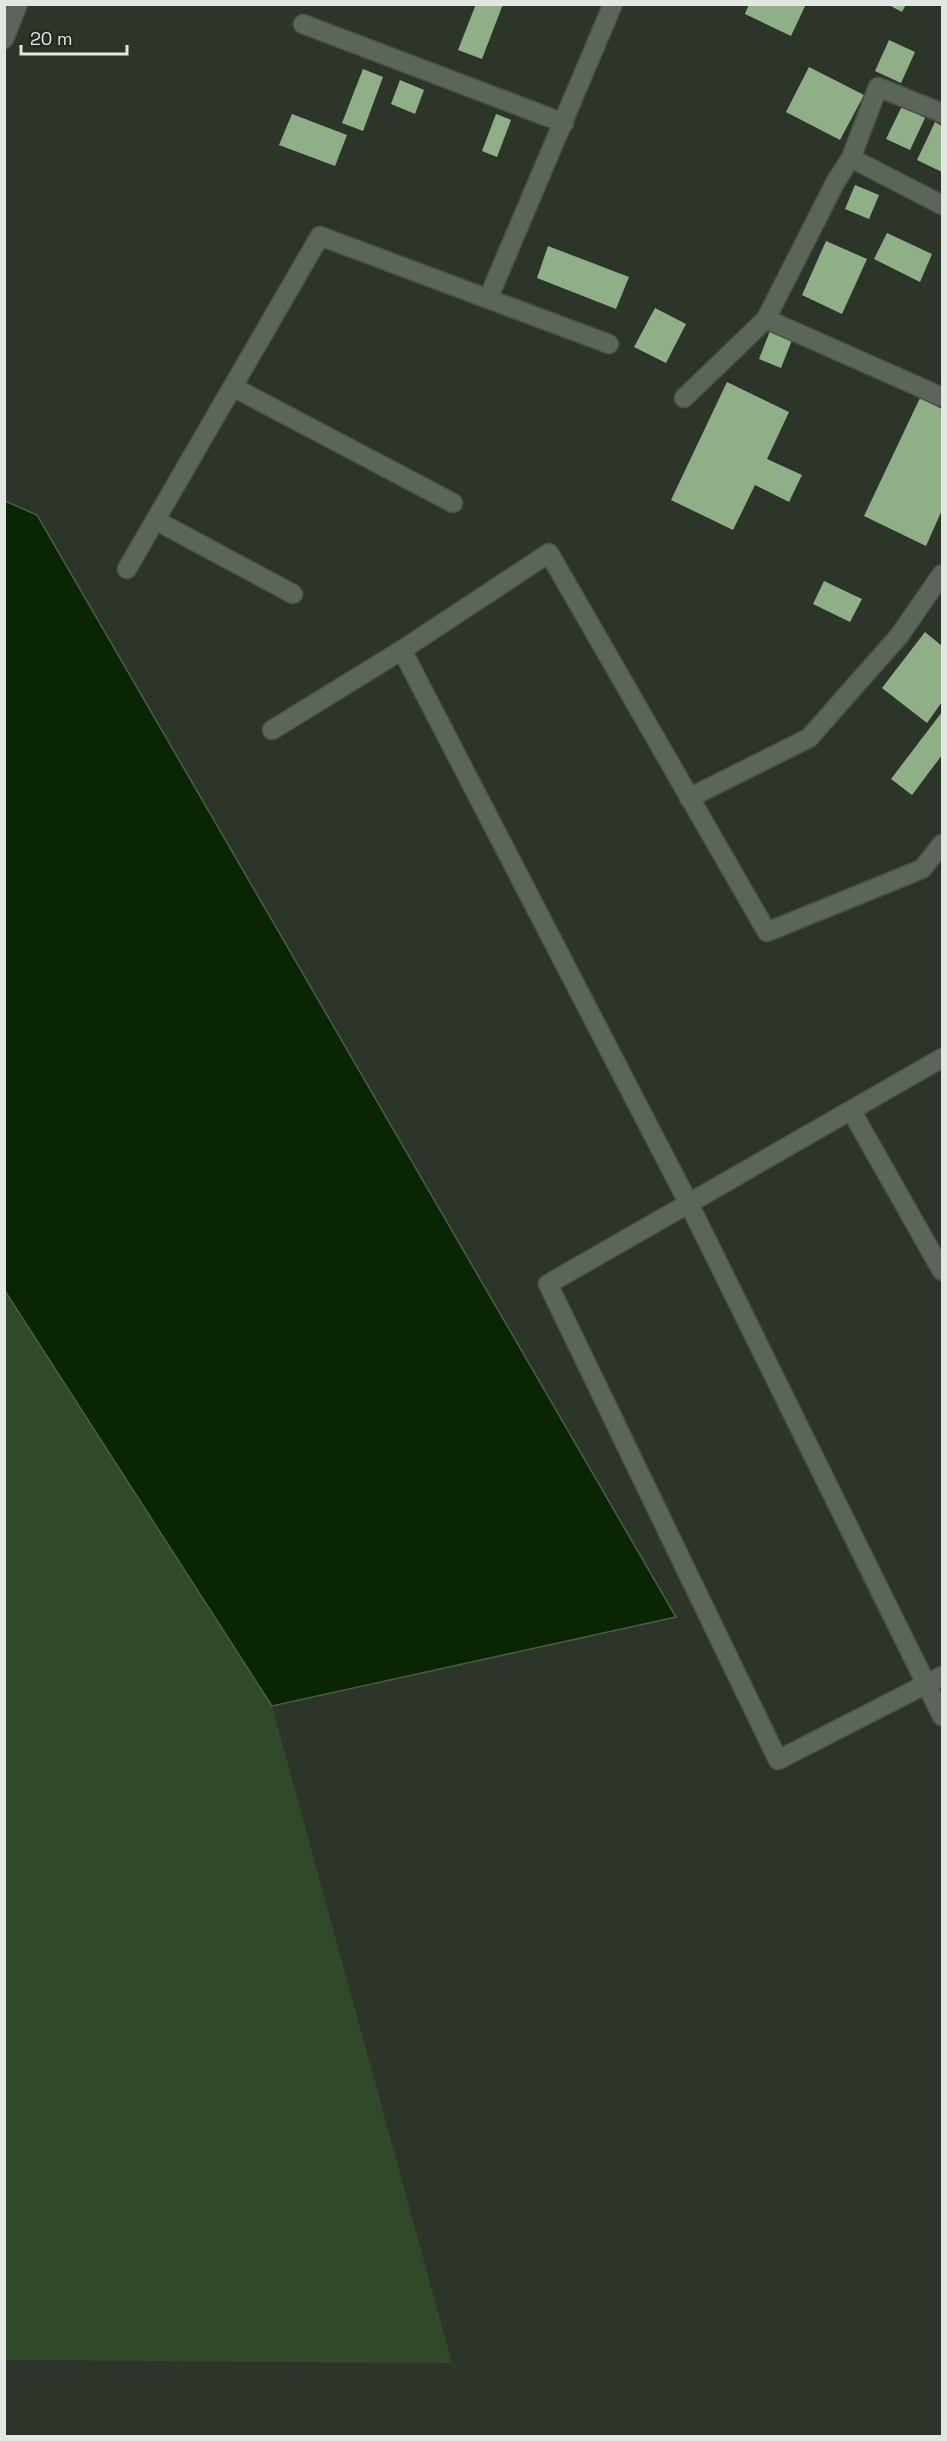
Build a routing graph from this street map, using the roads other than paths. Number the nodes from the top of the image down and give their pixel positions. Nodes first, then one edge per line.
1 (18, 4) edge
2 (614, 4) edge
3 (303, 24) dead end
4 (4, 39) edge
5 (942, 113) edge
6 (564, 123) junction
7 (851, 158) junction
8 (942, 205) edge
9 (488, 299) junction
10 (766, 319) junction
11 (609, 344) dead end
12 (233, 387) junction
13 (942, 397) edge
14 (684, 398) dead end
15 (453, 503) dead end
16 (155, 520) junction
17 (127, 569) dead end
18 (942, 574) edge
19 (293, 594) dead end
20 (402, 650) junction
21 (272, 730) dead end
22 (689, 798) junction
23 (942, 844) edge
24 (942, 1058) edge
25 (852, 1112) junction
26 (689, 1204) junction
27 (942, 1271) edge
28 (942, 1676) edge
29 (926, 1684) junction
30 (942, 1716) edge

1 - 4 street
2 - 6 street
3 - 6 street
5 - 7 street
6 - 9 street
7 - 8 street
7 - 10 street
9 - 11 street
9 - 12 street
10 - 13 street
10 - 14 street
12 - 15 street
12 - 16 street
16 - 17 street
16 - 19 street
18 - 22 street
20 - 21 street
20 - 22 street
20 - 26 street
22 - 23 street
24 - 25 street
25 - 26 street
25 - 27 street
26 - 29 street
26 - 29 street
28 - 29 street
29 - 30 street

